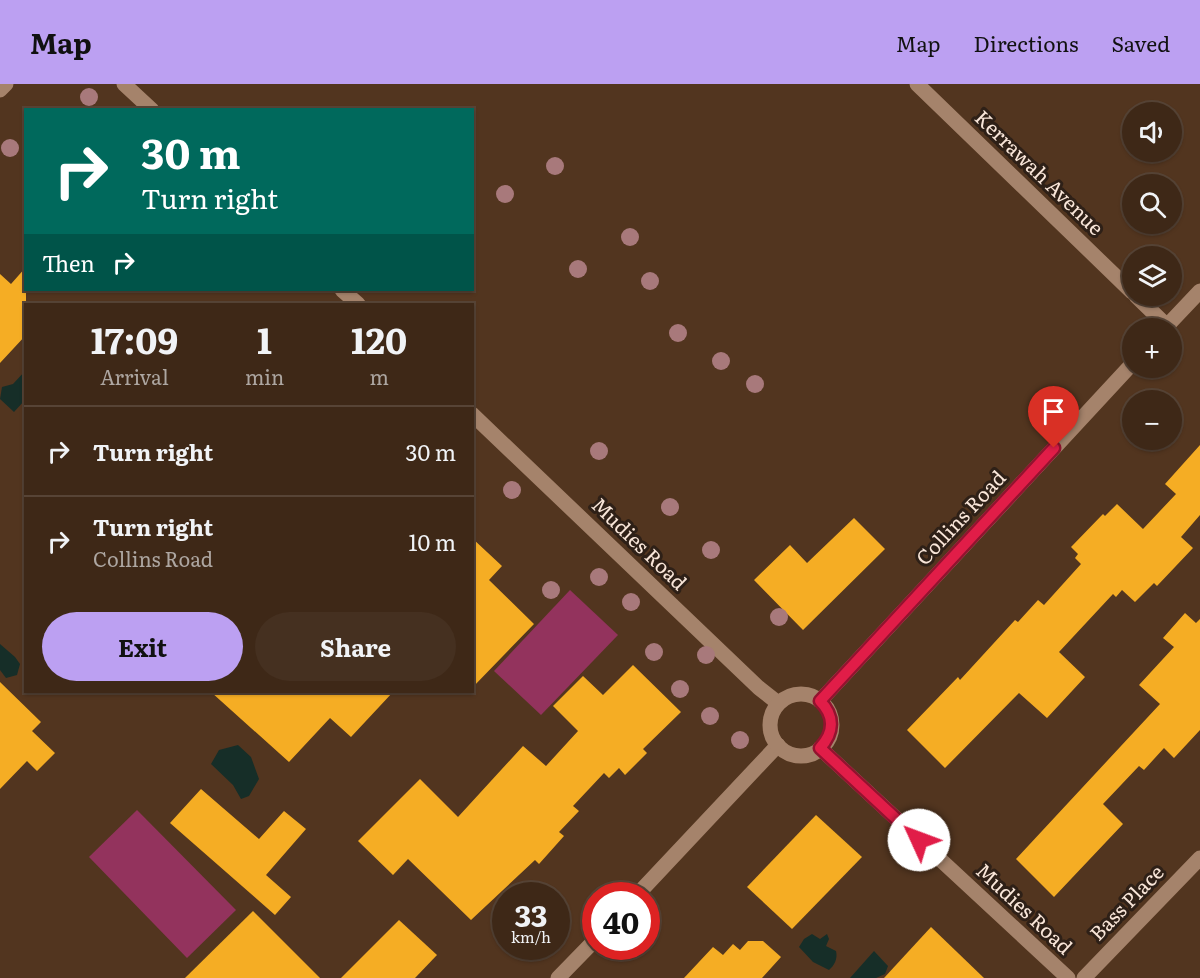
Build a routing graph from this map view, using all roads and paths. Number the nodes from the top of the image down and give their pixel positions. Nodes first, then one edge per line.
1 (6, 84) edge
2 (124, 84) edge
3 (917, 84) edge
4 (0, 90) edge
5 (150, 108) edge
6 (1122, 282) edge
7 (343, 291) edge
8 (1200, 291) edge
9 (357, 303) edge
10 (1146, 306) edge
11 (1157, 318) edge
12 (1174, 318) edge
13 (1122, 374) edge
14 (474, 416) edge
15 (820, 701) junction
16 (778, 703) junction
17 (778, 745) junction
18 (820, 748) junction
19 (1200, 858) edge
20 (649, 882) edge
21 (582, 953) edge
22 (558, 978) edge
23 (1068, 978) edge
24 (1084, 978) edge

1 - 4 street
2 - 5 street
3 - 6 street, Kerrawah Avenue
7 - 9 street
8 - 12 street
10 - 11 street
13 - 15 street, Collins Road
14 - 16 street, Mudies Road
15 - 16 street
15 - 18 street
16 - 17 street
17 - 18 street
17 - 20 street
18 - 23 street, Mudies Road
19 - 24 street, Bass Place
21 - 22 street

